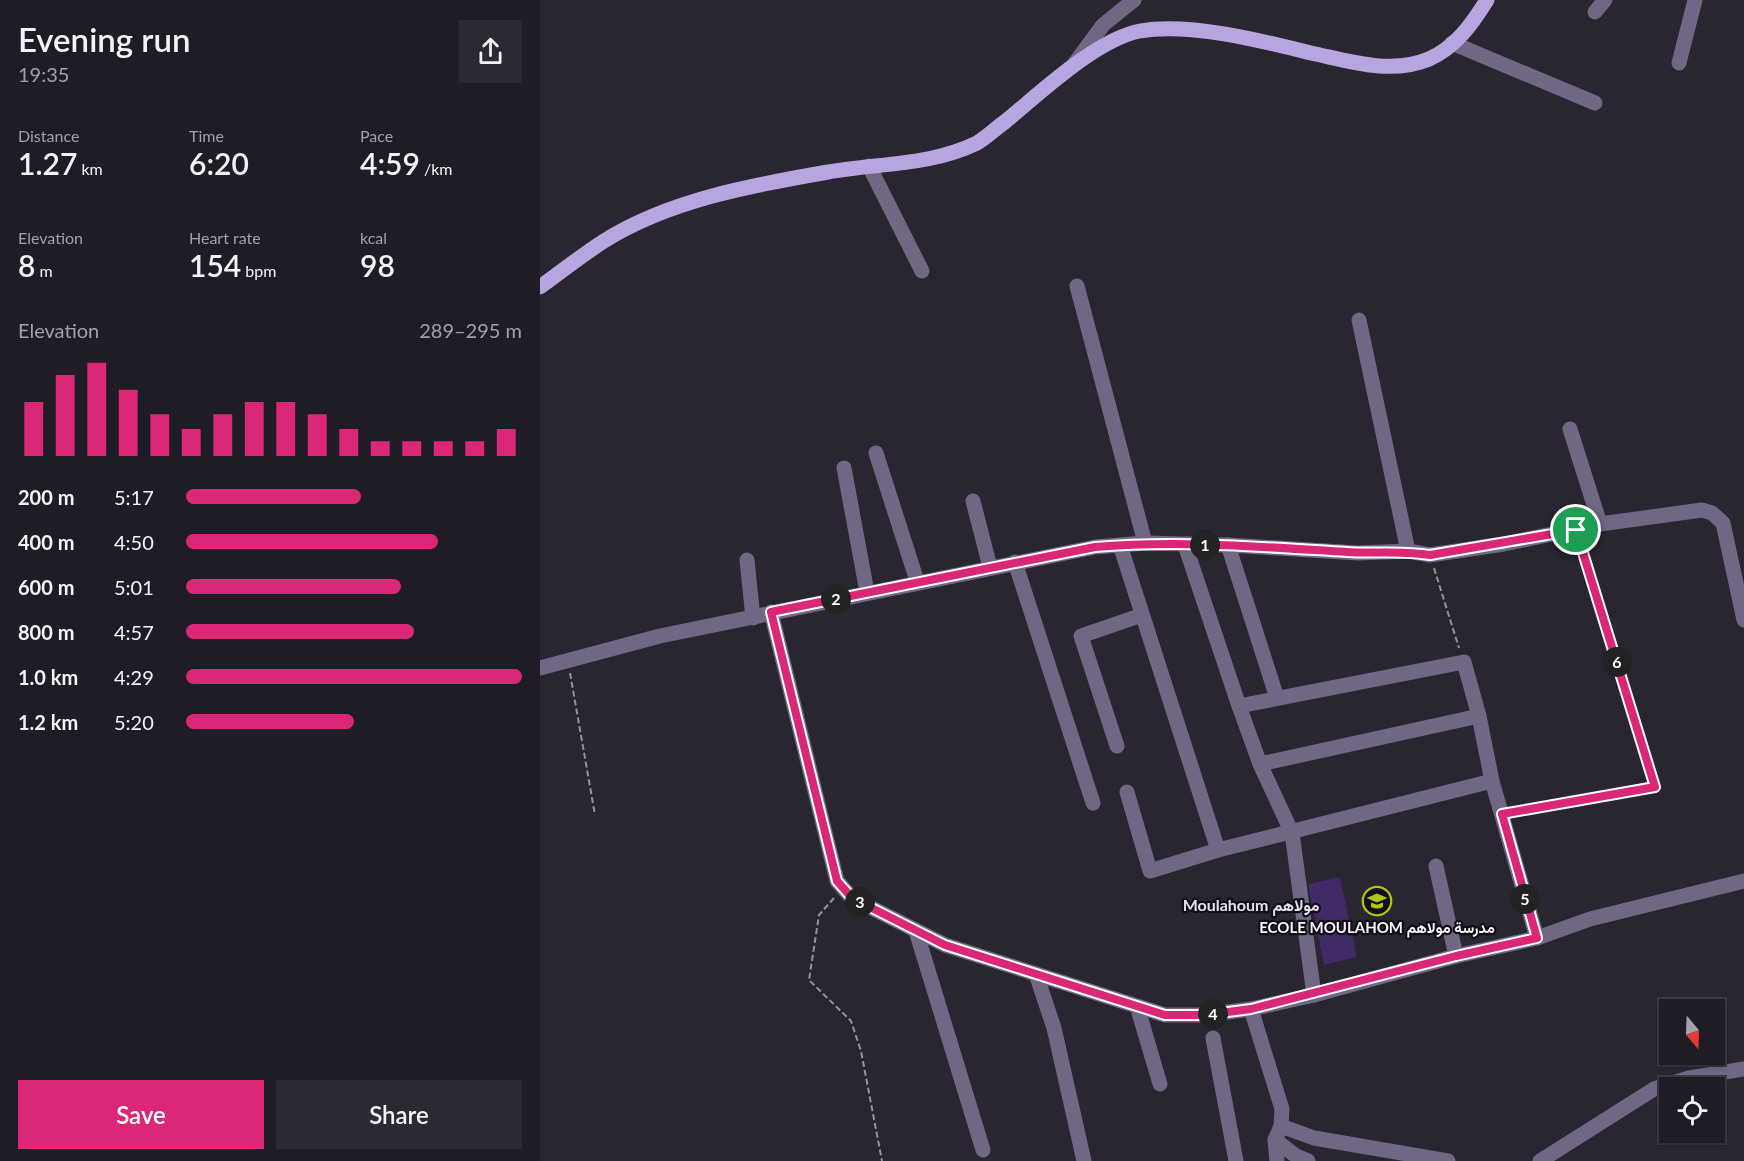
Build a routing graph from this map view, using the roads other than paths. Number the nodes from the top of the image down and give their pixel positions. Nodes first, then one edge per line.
1 (1134, 0) edge
2 (1487, 0) edge
3 (1695, 0) edge
4 (1452, 43) junction
5 (1679, 63) dead end
6 (1068, 71) junction
7 (1595, 103) dead end
8 (869, 166) junction
9 (922, 272) dead end
10 (1077, 286) dead end
11 (540, 287) edge
12 (1359, 320) dead end
13 (1570, 429) dead end
14 (876, 453) dead end
15 (844, 468) dead end
16 (973, 501) dead end
17 (1600, 524) junction
18 (1145, 543) junction
19 (1120, 545) junction
20 (1185, 545) junction
21 (1228, 545) junction
22 (1408, 551) junction
23 (747, 560) dead end
24 (1015, 562) junction
25 (990, 567) junction
26 (917, 581) junction
27 (867, 592) junction
28 (771, 612) junction
29 (1142, 615) junction
30 (753, 618) junction
31 (1744, 620) edge
32 (540, 668) edge
33 (1277, 698) junction
34 (1239, 706) junction
35 (1479, 716) junction
36 (1117, 746) dead end
37 (1260, 764) junction
38 (1492, 781) junction
39 (1128, 796) dead end
40 (1093, 803) dead end
41 (1292, 833) junction
42 (1218, 850) junction
43 (1436, 867) dead end
44 (1744, 881) edge
45 (916, 931) junction
46 (1537, 938) junction
47 (1456, 956) junction
48 (1035, 974) junction
49 (1314, 995) junction
50 (1137, 1006) junction
51 (1251, 1009) junction
52 (1213, 1038) dead end
53 (1744, 1069) edge
54 (1161, 1084) dead end
55 (1278, 1133) junction
56 (983, 1150) dead end
57 (1084, 1161) edge
58 (1236, 1161) edge
59 (1277, 1161) edge
60 (1308, 1161) edge
61 (1448, 1161) edge
62 (1540, 1161) edge

1 - 6 street
2 - 4 main road
3 - 5 street
4 - 6 main road
4 - 7 street
6 - 8 main road
8 - 9 street
8 - 11 main road
10 - 18 street
12 - 22 street
13 - 17 street
14 - 26 street
15 - 27 street
16 - 25 street
17 - 22 street
17 - 31 street
18 - 19 street
18 - 20 street
19 - 24 street
19 - 29 street
20 - 21 street
20 - 34 street
21 - 22 street
21 - 33 street
23 - 30 street
24 - 25 street
24 - 40 street
25 - 26 street
26 - 27 street
27 - 28 street
28 - 30 street
28 - 45 street
29 - 36 street
29 - 42 street
30 - 32 street
33 - 34 street
33 - 35 street
34 - 37 street
35 - 37 street
35 - 38 street
37 - 41 street
38 - 41 street
38 - 46 street
39 - 42 street
41 - 42 street
41 - 49 street
43 - 47 street
44 - 46 street
45 - 48 street
45 - 56 street
46 - 47 street
47 - 49 street
48 - 50 street
48 - 57 street
49 - 51 street
50 - 51 street
50 - 54 street
51 - 55 street
52 - 58 street
53 - 62 street
55 - 59 street
55 - 60 street
55 - 61 street

